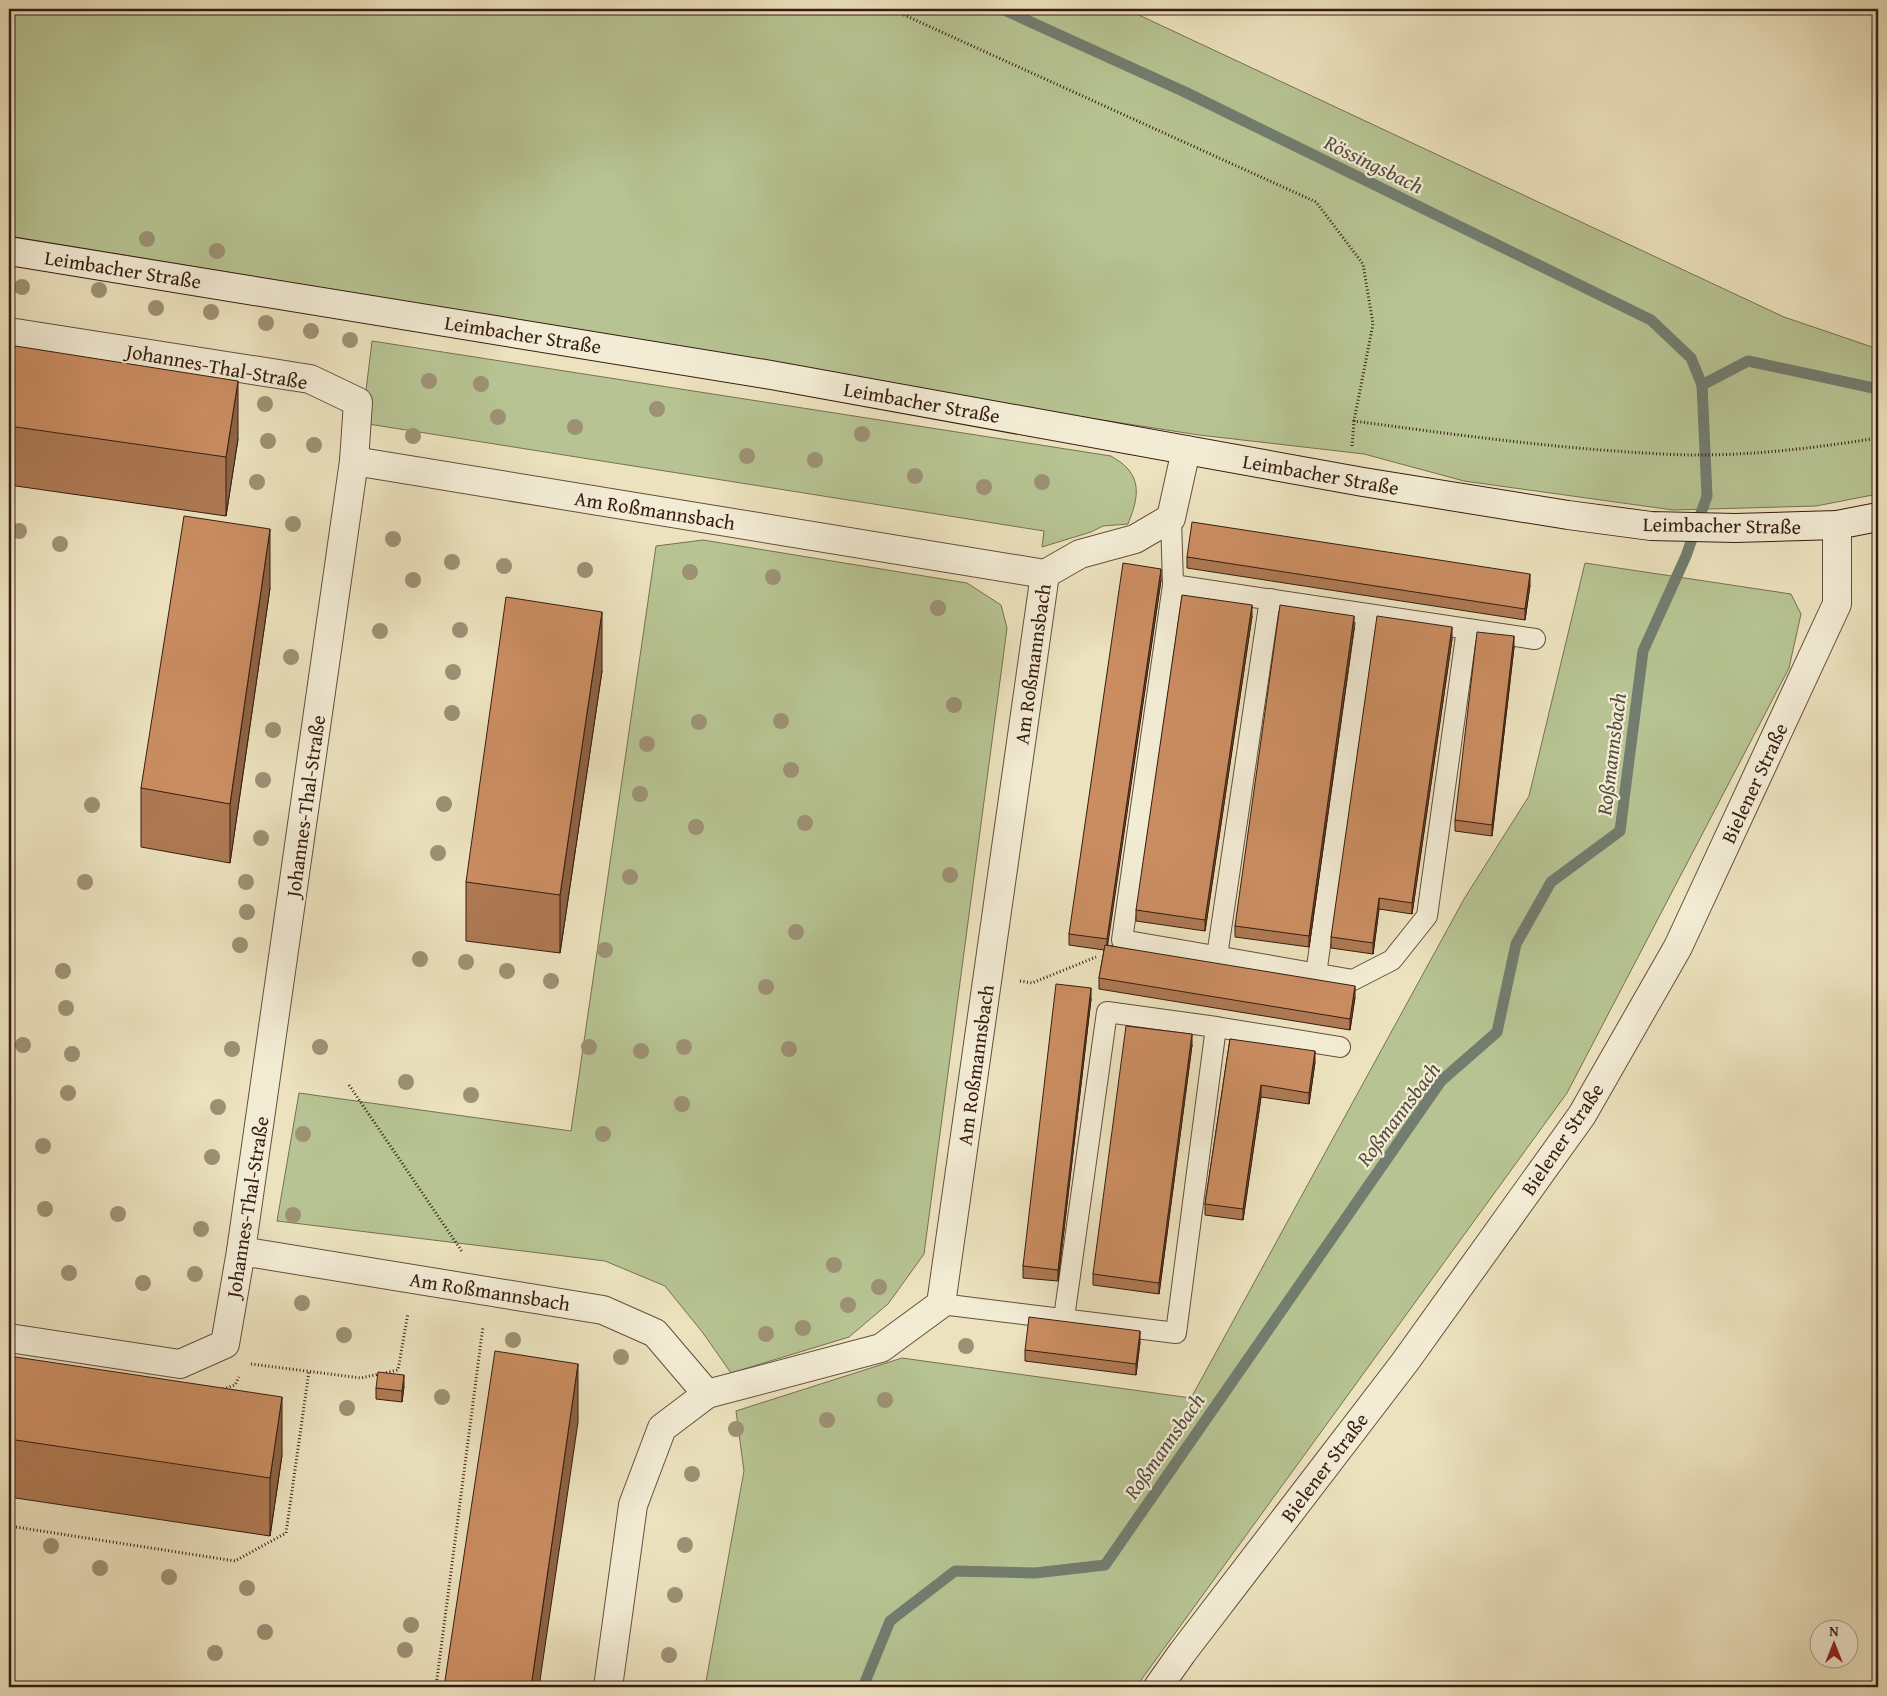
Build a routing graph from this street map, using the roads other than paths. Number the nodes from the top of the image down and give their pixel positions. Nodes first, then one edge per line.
1 (9, 251) edge
2 (9, 332) edge
3 (1186, 450) junction
4 (354, 462) junction
5 (1878, 517) edge
6 (1171, 518) junction
7 (1837, 525) junction
8 (1046, 574) junction
9 (1173, 585) junction
10 (1270, 599) junction
11 (1367, 614) junction
12 (1466, 630) junction
13 (1534, 639) dead end
14 (1217, 956) junction
15 (1316, 974) junction
16 (1216, 1027) junction
17 (1340, 1047) dead end
18 (241, 1251) junction
19 (941, 1304) junction
20 (1064, 1318) junction
21 (9, 1338) edge
22 (707, 1394) junction
23 (608, 1687) edge
24 (1158, 1687) edge

1 - 3 street, Leimbacher Straße
2 - 4 street, Johannes-Thal-Straße
3 - 6 street
3 - 7 street, Leimbacher Straße
4 - 8 street, Am Roßmannsbach
4 - 18 street, Johannes-Thal-Straße
5 - 7 street, Leimbacher Straße
6 - 8 street, Am Roßmannsbach
6 - 9 lane
7 - 24 street, Bielener Straße
8 - 19 street, Am Roßmannsbach
9 - 10 lane
9 - 14 lane
10 - 11 lane
10 - 14 lane
11 - 12 lane
11 - 15 lane
12 - 13 lane
12 - 15 lane
14 - 15 lane
16 - 17 lane
16 - 20 lane
16 - 20 lane
18 - 21 street, Johannes-Thal-Straße
18 - 22 street, Am Roßmannsbach
19 - 20 lane
19 - 22 street
22 - 23 street

